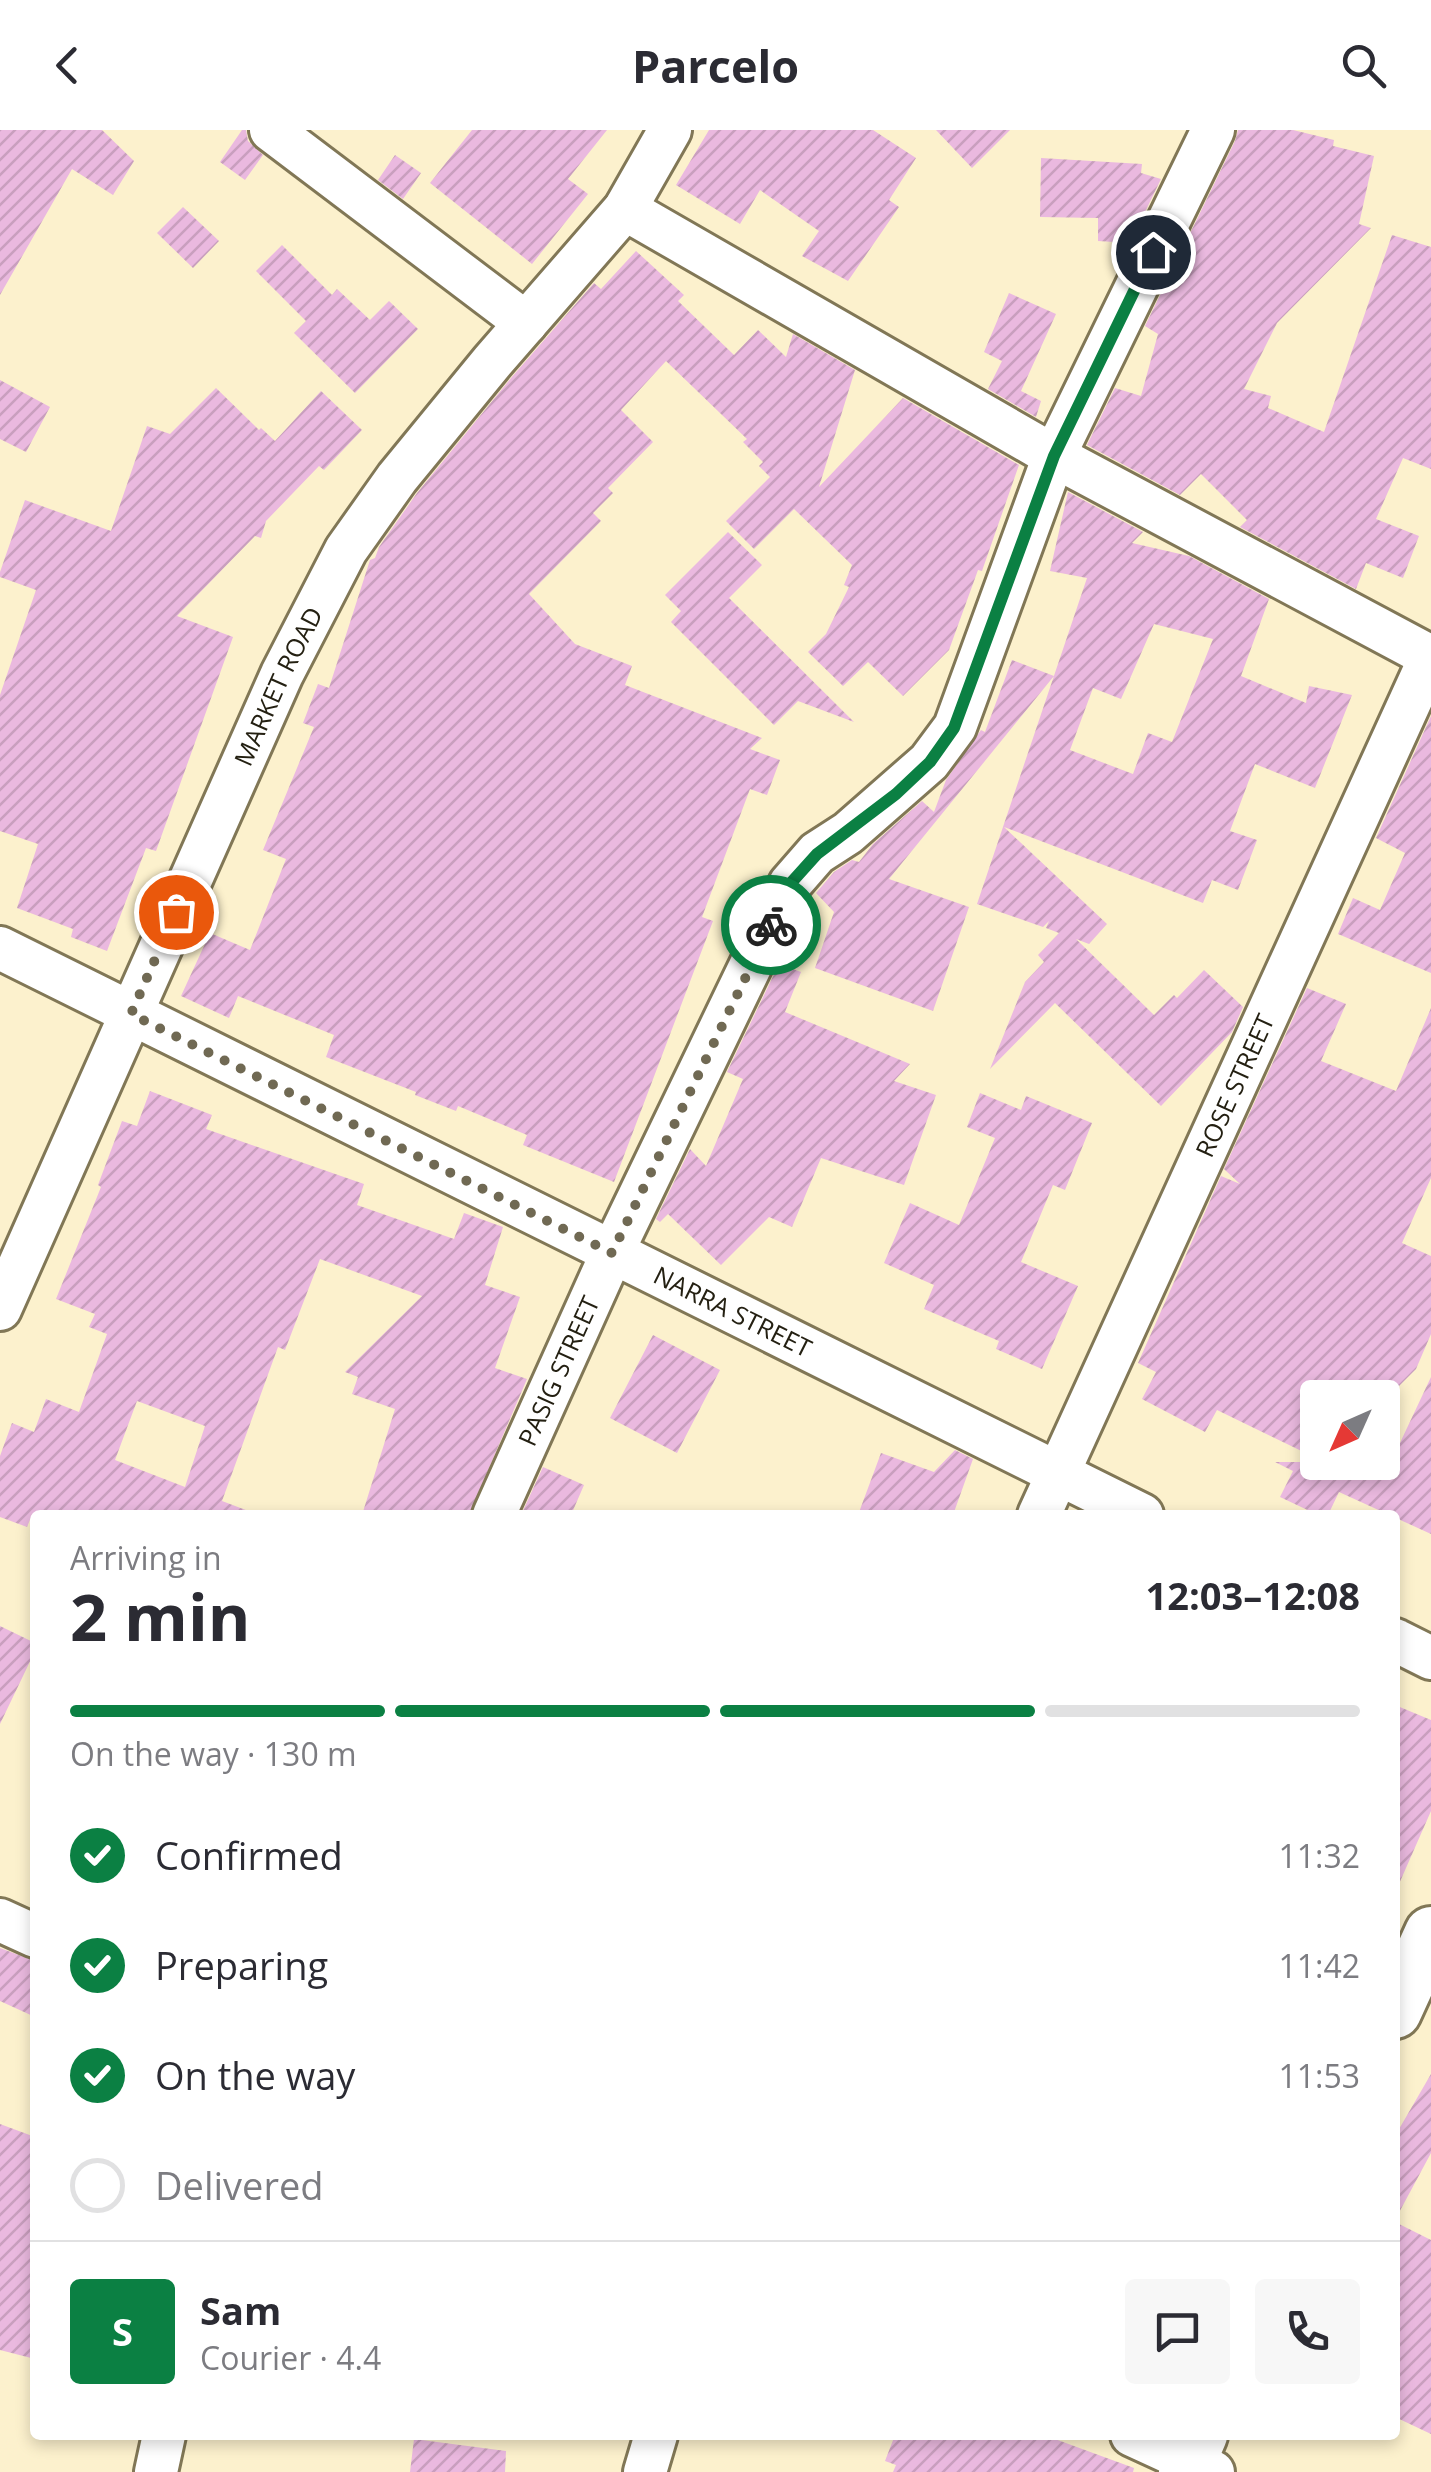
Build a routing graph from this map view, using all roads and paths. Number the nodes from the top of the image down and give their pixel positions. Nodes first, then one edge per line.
1 (272, 130) edge
2 (670, 130) edge
3 (1213, 130) edge
4 (625, 209) junction
5 (526, 323) junction
6 (1054, 456) junction
7 (1431, 657) edge
8 (0, 948) edge
9 (131, 1014) junction
10 (612, 1253) junction
11 (0, 1310) edge
12 (1058, 1473) junction
13 (496, 1510) edge
14 (1041, 1510) edge
15 (1132, 1510) edge
16 (1400, 1642) edge
17 (1431, 1658) edge
18 (0, 1920) edge
19 (1431, 1933) edge
20 (30, 1934) edge
21 (1400, 2001) edge
22 (163, 2440) edge
23 (655, 2440) edge
24 (1145, 2440) edge
25 (1197, 2460) edge
26 (156, 2472) edge
27 (645, 2472) edge

1 - 5 street
2 - 4 street, MARKET ROAD
3 - 6 street, PASIG STREET
4 - 5 street, MARKET ROAD
4 - 6 street
5 - 9 street, MARKET ROAD
6 - 7 street
6 - 10 street, PASIG STREET
7 - 12 street, ROSE STREET
8 - 9 street, NARRA STREET
9 - 10 street, NARRA STREET
9 - 11 street, MARKET ROAD
10 - 12 street, NARRA STREET
10 - 13 street, PASIG STREET
12 - 14 street, ROSE STREET
12 - 15 street, NARRA STREET
16 - 17 street
18 - 20 street
19 - 21 main road
22 - 26 street
23 - 27 street
24 - 25 street

